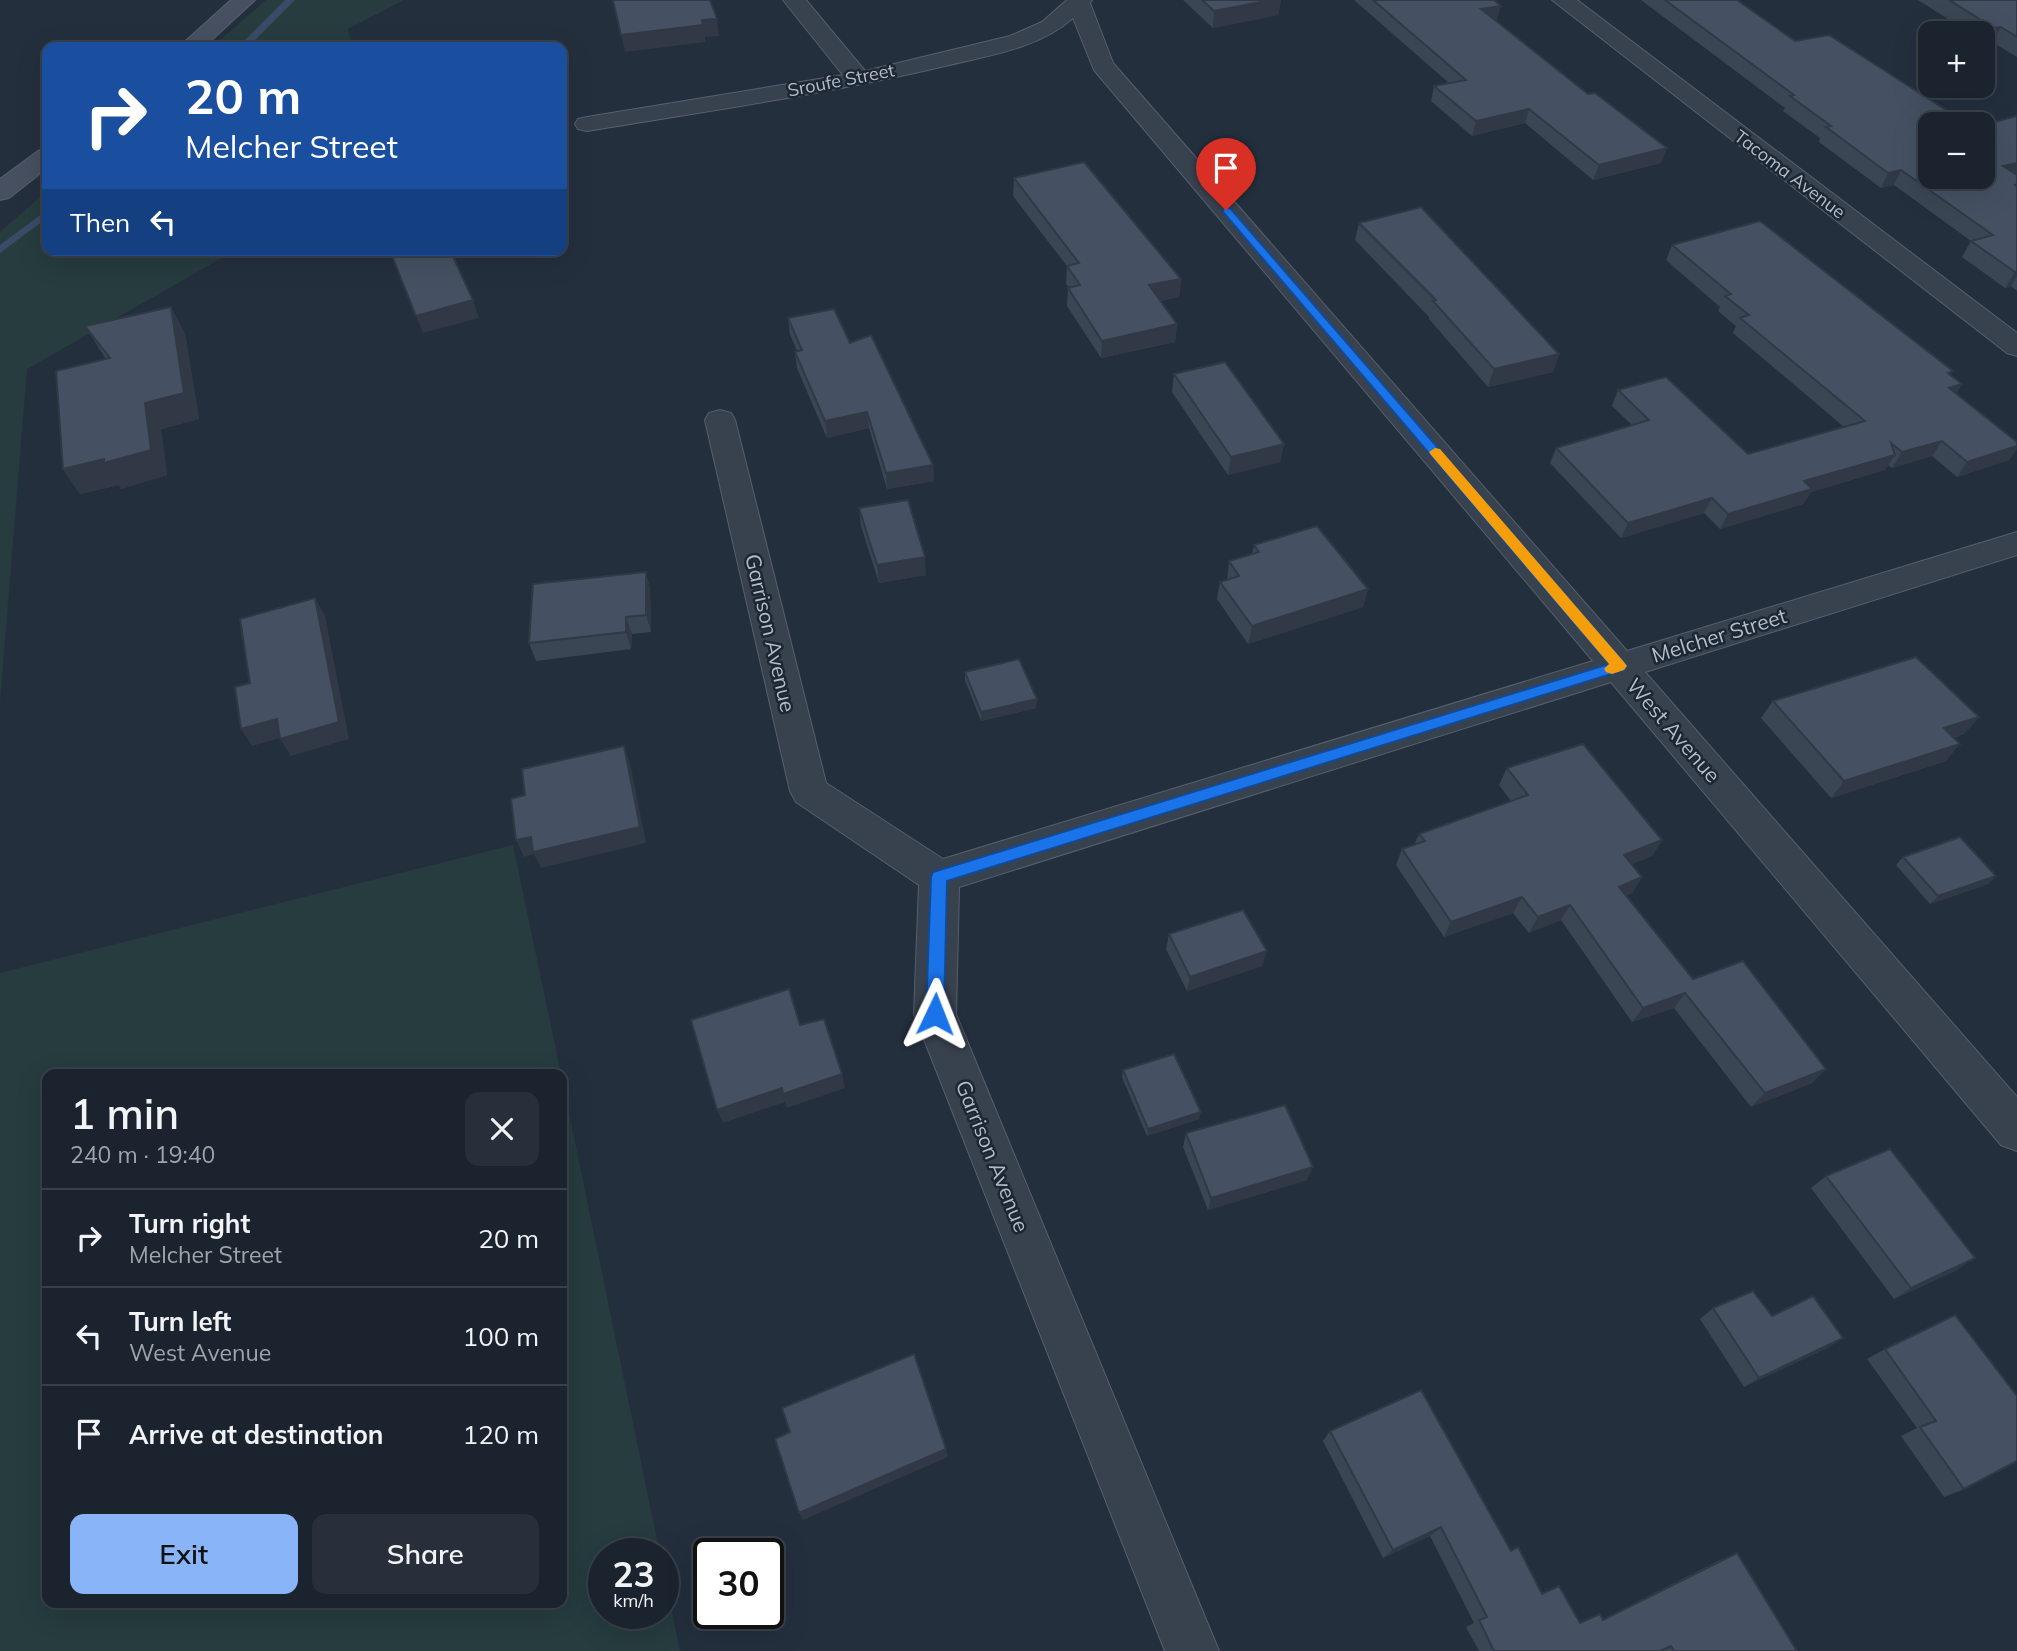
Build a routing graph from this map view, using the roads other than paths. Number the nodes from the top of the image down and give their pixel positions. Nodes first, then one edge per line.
1 (244, 0) edge
2 (794, 0) edge
3 (1080, 0) edge
4 (1563, 0) edge
5 (196, 42) edge
6 (859, 79) junction
7 (587, 124) dead end
8 (42, 160) edge
9 (0, 192) edge
10 (2017, 347) edge
11 (720, 420) dead end
12 (2017, 543) edge
13 (1619, 666) junction
14 (939, 877) junction
15 (2017, 1130) edge
16 (1192, 1651) edge

1 - 5 main road
2 - 6 street
3 - 6 street, Sroufe Street
3 - 13 street, West Avenue
4 - 10 street, Tacoma Avenue
6 - 7 street, Sroufe Street
8 - 9 main road
11 - 14 street, Garrison Avenue
12 - 13 street, Melcher Street
13 - 14 street, Melcher Street
13 - 15 street, West Avenue
14 - 16 street, Garrison Avenue

